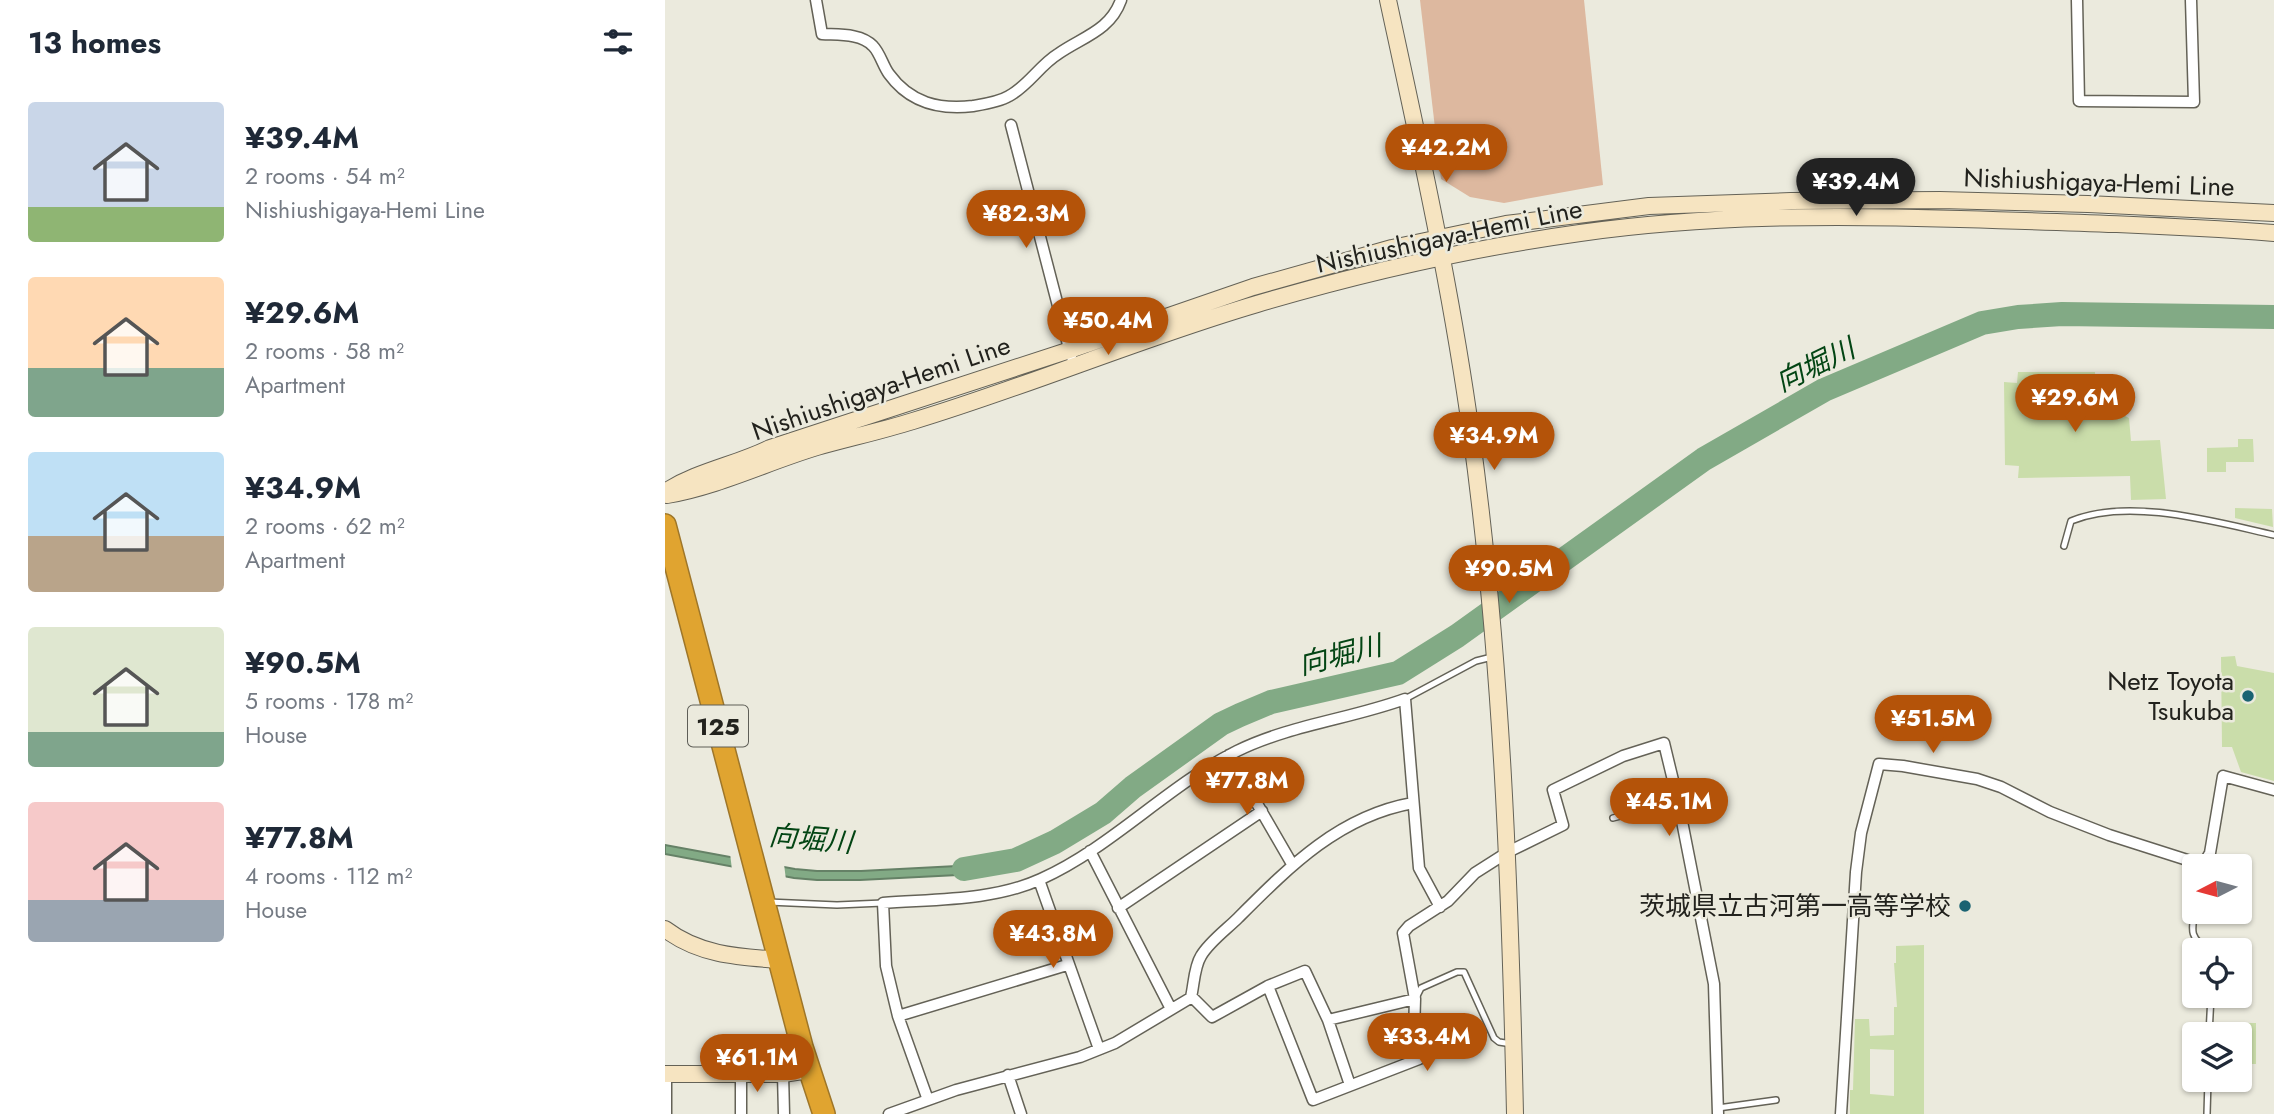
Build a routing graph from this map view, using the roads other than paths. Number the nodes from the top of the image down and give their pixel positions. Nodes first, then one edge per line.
1 (816, 0) edge
2 (1121, 0) edge
3 (1388, 0) edge
4 (2077, 0) edge
5 (2191, 0) edge
6 (1011, 125) dead end
7 (2274, 213) edge
8 (2274, 233) edge
9 (1439, 237) junction
10 (1443, 259) junction
11 (1072, 358) junction
12 (665, 494) edge
13 (665, 525) edge
14 (2274, 536) edge
15 (2064, 546) dead end
16 (1495, 656) junction
17 (1405, 699) junction
18 (1229, 755) junction
19 (2274, 790) edge
20 (1678, 802) junction
21 (1413, 803) junction
22 (1262, 811) junction
23 (1613, 818) dead end
24 (1090, 851) junction
25 (1508, 852) junction
26 (2209, 854) edge
27 (2182, 858) edge
28 (1292, 864) junction
29 (1039, 880) junction
30 (762, 894) junction
31 (883, 903) junction
32 (1440, 907) junction
33 (1118, 908) junction
34 (665, 929) edge
35 (780, 960) junction
36 (1067, 965) junction
37 (1268, 986) junction
38 (1191, 998) junction
39 (1415, 999) junction
40 (1171, 1009) junction
41 (898, 1016) junction
42 (1328, 1020) junction
43 (1514, 1044) junction
44 (1099, 1049) junction
45 (809, 1070) junction
46 (665, 1074) edge
47 (741, 1074) junction
48 (783, 1074) junction
49 (1008, 1075) junction
50 (1350, 1085) junction
51 (2208, 1092) edge
52 (928, 1100) junction
53 (1776, 1100) dead end
54 (1718, 1111) edge
55 (666, 1114) edge
56 (741, 1114) edge
57 (784, 1114) edge
58 (824, 1114) edge
59 (889, 1114) edge
60 (1021, 1114) edge
61 (1515, 1114) edge
62 (1841, 1114) edge
63 (2207, 1114) edge

1 - 2 street
3 - 9 street
4 - 5 street
6 - 11 street
7 - 9 street, Nishiushigaya-Hemi Line
8 - 10 street, Nishiushigaya-Hemi Line
9 - 10 street
9 - 11 street, Nishiushigaya-Hemi Line
10 - 11 street, Nishiushigaya-Hemi Line
10 - 16 street
11 - 12 street, Nishiushigaya-Hemi Line
13 - 30 highway, 125
14 - 15 lane
16 - 17 lane
16 - 25 street
17 - 18 street
17 - 21 street
18 - 22 street
18 - 24 street
19 - 26 street
20 - 23 lane
20 - 25 street
20 - 54 street
21 - 28 street
21 - 32 street
22 - 28 street
22 - 33 street
24 - 29 street
24 - 33 street
25 - 32 street
25 - 43 street
27 - 62 street
28 - 38 street
29 - 31 street
29 - 36 street
30 - 31 lane
30 - 35 highway, 125
31 - 41 street
32 - 39 street
33 - 40 street
34 - 35 street
35 - 45 highway, 125
36 - 41 street
36 - 44 street
37 - 38 street
37 - 42 street
37 - 50 street
38 - 40 street
39 - 42 street
39 - 43 lane
39 - 50 street
40 - 44 street
41 - 52 street
42 - 50 street
43 - 61 street
44 - 49 street
45 - 48 street
45 - 58 highway, 125
46 - 47 street
46 - 55 street
47 - 48 street
47 - 56 street
48 - 57 street
49 - 52 street
49 - 60 street
51 - 63 lane
52 - 59 street
53 - 54 lane

